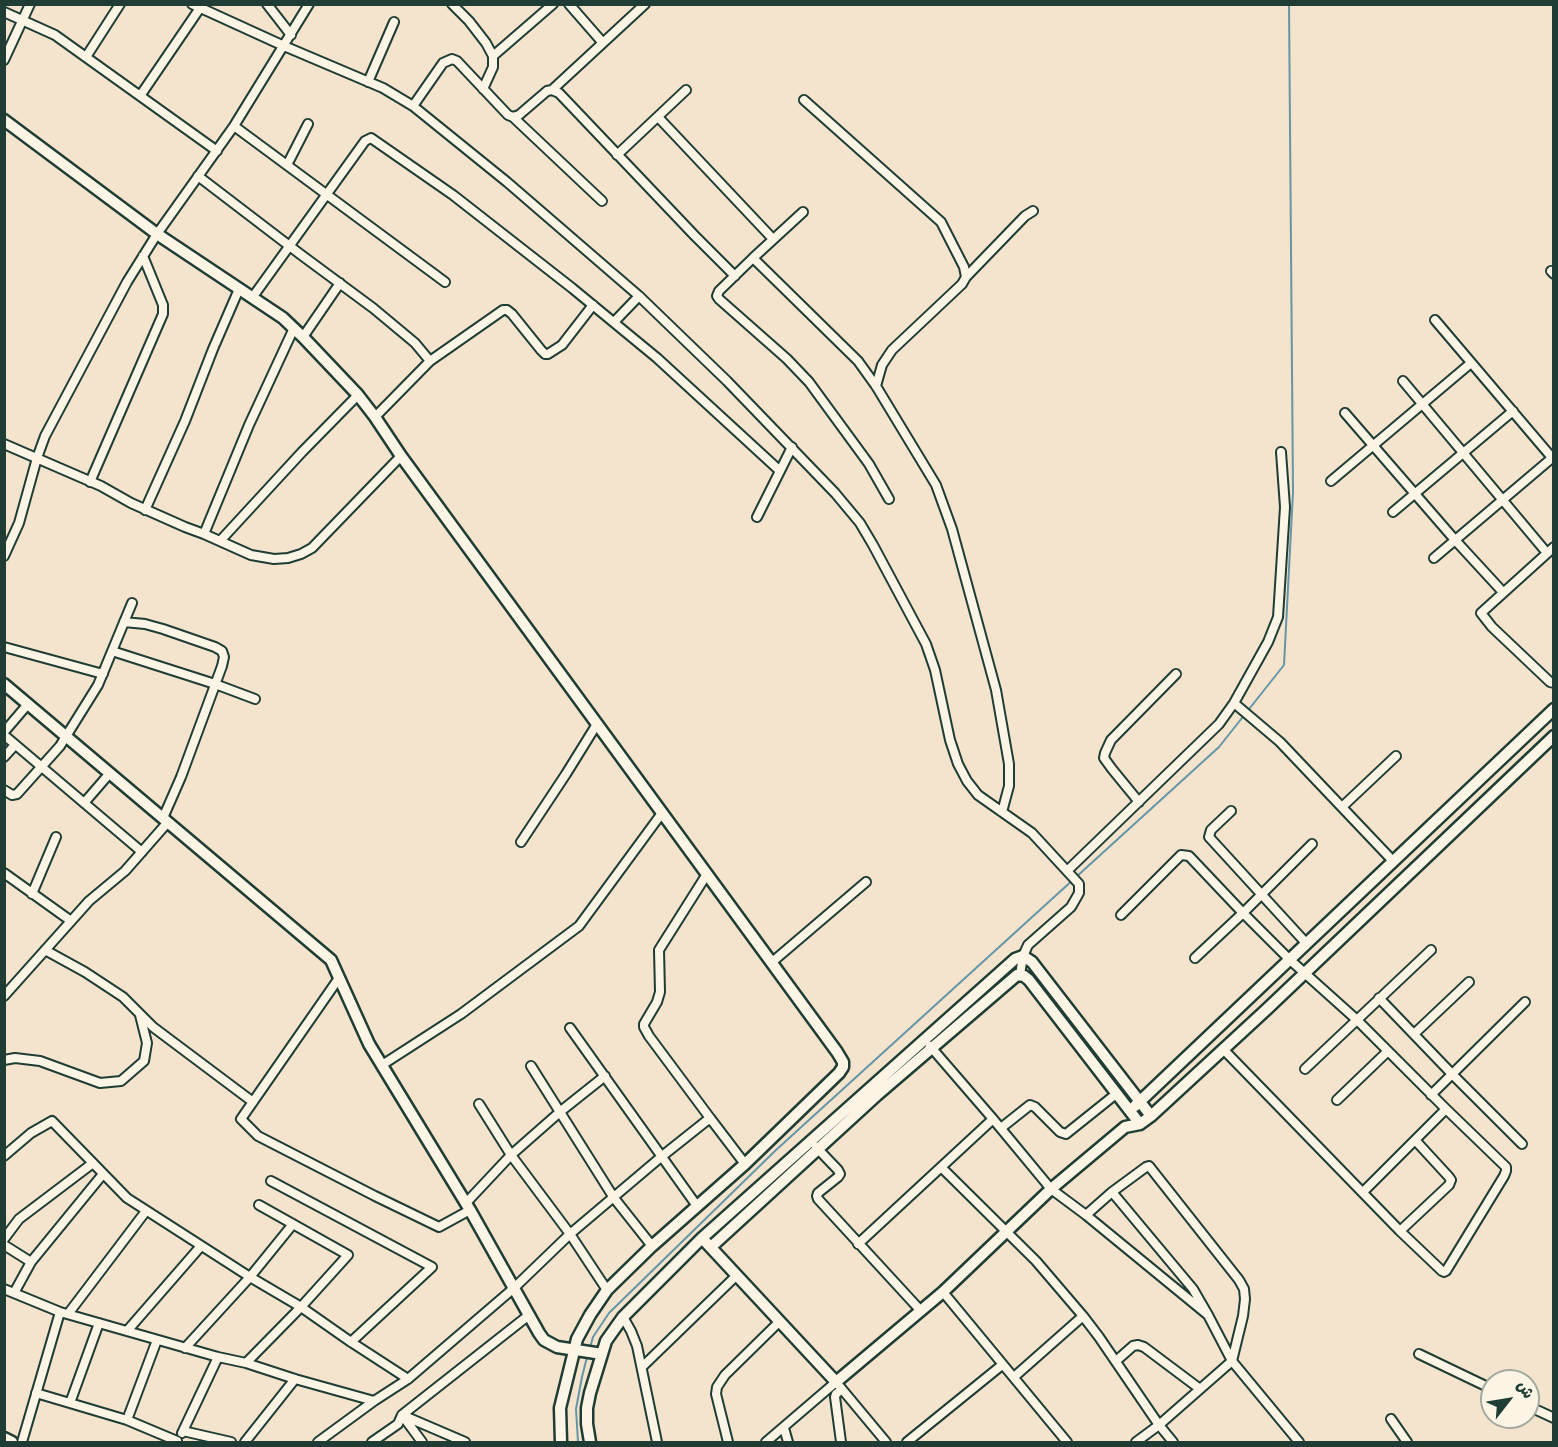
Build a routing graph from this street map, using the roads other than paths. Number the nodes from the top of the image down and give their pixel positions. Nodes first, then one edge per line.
1 (30, 4) edge
2 (120, 4) edge
3 (267, 4) edge
4 (309, 4) edge
5 (452, 4) edge
6 (554, 4) edge
7 (569, 4) edge
8 (645, 4) edge
9 (198, 6) edge
10 (4, 12) edge
11 (22, 20) junction
12 (394, 22) dead end
13 (291, 35) junction
14 (603, 43) junction
15 (284, 46) junction
16 (493, 56) junction
17 (86, 57) junction
18 (4, 60) edge
19 (368, 82) junction
20 (483, 89) junction
21 (552, 90) junction
22 (686, 90) dead end
23 (140, 96) junction
24 (804, 100) dead end
25 (413, 106) junction
26 (513, 117) junction
27 (658, 117) junction
28 (4, 120) edge
29 (308, 123) dead end
30 (234, 126) junction
31 (217, 151) junction
32 (617, 154) junction
33 (287, 165) junction
34 (198, 176) junction
35 (327, 194) junction
36 (602, 201) dead end
37 (1033, 211) dead end
38 (803, 212) dead end
39 (157, 234) junction
40 (773, 239) junction
41 (290, 246) junction
42 (143, 256) junction
43 (753, 258) junction
44 (735, 276) junction
45 (966, 277) junction
46 (445, 282) dead end
47 (340, 283) junction
48 (239, 289) junction
49 (639, 296) junction
50 (252, 298) junction
51 (593, 306) junction
52 (1435, 320) dead end
53 (614, 322) junction
54 (294, 328) junction
55 (303, 337) junction
56 (430, 361) junction
57 (1471, 363) junction
58 (1403, 381) dead end
59 (876, 386) junction
60 (358, 395) junction
61 (1422, 404) junction
62 (1512, 411) junction
63 (1346, 413) dead end
64 (375, 417) junction
65 (4, 444) edge
66 (1374, 445) junction
67 (792, 447) junction
68 (1281, 452) dead end
69 (1463, 453) junction
70 (401, 456) junction
71 (37, 458) junction
72 (1553, 459) edge
73 (780, 471) junction
74 (1331, 481) dead end
75 (90, 482) junction
76 (1415, 493) junction
77 (889, 499) dead end
78 (1502, 500) junction
79 (145, 510) junction
80 (1393, 512) dead end
81 (757, 518) dead end
82 (204, 534) junction
83 (1455, 540) junction
84 (220, 541) junction
85 (1554, 547) edge
86 (1547, 553) junction
87 (4, 556) edge
88 (1434, 558) dead end
89 (1501, 590) dead end
90 (132, 603) dead end
91 (124, 622) junction
92 (4, 647) edge
93 (112, 651) junction
94 (103, 674) junction
95 (1176, 674) dead end
96 (1554, 683) edge
97 (4, 684) edge
98 (215, 684) junction
99 (255, 699) dead end
100 (1234, 703) junction
101 (28, 704) junction
102 (1554, 709) edge
103 (597, 724) junction
104 (4, 734) edge
105 (66, 736) junction
106 (1554, 736) edge
107 (15, 745) junction
108 (1396, 756) dead end
109 (4, 757) edge
110 (42, 767) junction
111 (110, 773) junction
112 (4, 790) edge
113 (1139, 802) junction
114 (1455, 802) junction
115 (84, 803) junction
116 (1342, 807) junction
117 (1231, 811) dead end
118 (1002, 812) junction
119 (662, 813) junction
120 (1468, 817) junction
121 (165, 820) junction
122 (56, 837) dead end
123 (521, 842) dead end
124 (1312, 844) dead end
125 (142, 852) junction
126 (1393, 861) junction
127 (4, 873) edge
128 (707, 874) junction
129 (1072, 875) junction
130 (866, 882) dead end
131 (32, 894) junction
132 (1261, 894) junction
133 (1243, 913) junction
134 (1121, 915) dead end
135 (71, 921) junction
136 (1306, 943) junction
137 (45, 950) junction
138 (1431, 951) dead end
139 (1023, 956) junction
140 (1195, 958) dead end
141 (1288, 960) junction
142 (771, 963) junction
143 (1304, 973) junction
144 (1020, 975) junction
145 (339, 978) junction
146 (1469, 982) dead end
147 (4, 996) edge
148 (1379, 998) junction
149 (1525, 1002) dead end
150 (139, 1013) junction
151 (1357, 1020) junction
152 (570, 1028) dead end
153 (1414, 1034) junction
154 (928, 1044) junction
155 (1223, 1049) junction
156 (1388, 1051) junction
157 (4, 1060) edge
158 (382, 1065) junction
159 (531, 1066) dead end
160 (1305, 1069) dead end
161 (1452, 1074) junction
162 (604, 1076) junction
163 (1116, 1094) junction
164 (1431, 1095) junction
165 (1337, 1100) dead end
166 (253, 1102) junction
167 (1140, 1102) junction
168 (479, 1104) dead end
169 (1446, 1109) junction
170 (561, 1111) junction
171 (1130, 1111) junction
172 (1151, 1116) junction
173 (710, 1118) junction
174 (993, 1119) junction
175 (1140, 1124) junction
176 (1125, 1127) junction
177 (1001, 1128) junction
178 (1415, 1140) junction
179 (1522, 1144) dead end
180 (814, 1145) junction
181 (511, 1155) junction
182 (4, 1156) edge
183 (661, 1157) junction
184 (93, 1163) junction
185 (745, 1164) junction
186 (942, 1168) junction
187 (103, 1173) junction
188 (270, 1181) dead end
189 (1051, 1189) junction
190 (1112, 1192) junction
191 (1363, 1192) junction
192 (614, 1198) junction
193 (259, 1205) dead end
194 (468, 1206) junction
195 (698, 1206) junction
196 (146, 1211) junction
197 (1086, 1215) junction
198 (293, 1224) junction
199 (1007, 1231) junction
200 (1400, 1231) junction
201 (570, 1234) junction
202 (702, 1238) junction
203 (4, 1239) edge
204 (858, 1244) junction
205 (4, 1245) edge
206 (201, 1246) junction
207 (652, 1246) junction
208 (711, 1247) junction
209 (31, 1262) junction
210 (736, 1276) junction
211 (250, 1277) junction
212 (514, 1288) junction
213 (4, 1289) edge
214 (607, 1290) junction
215 (943, 1292) junction
216 (14, 1293) junction
217 (301, 1307) junction
218 (921, 1311) junction
219 (64, 1313) junction
220 (529, 1315) junction
221 (1208, 1315) junction
222 (1083, 1316) junction
223 (623, 1317) junction
224 (779, 1322) junction
225 (99, 1323) junction
226 (127, 1331) junction
227 (157, 1340) junction
228 (351, 1342) junction
229 (185, 1348) junction
230 (574, 1350) junction
231 (602, 1354) junction
232 (1419, 1354) dead end
233 (218, 1357) junction
234 (1116, 1361) junction
235 (1232, 1361) junction
236 (246, 1363) junction
237 (1002, 1365) junction
238 (642, 1367) junction
239 (1014, 1377) junction
240 (408, 1378) junction
241 (295, 1379) junction
242 (1480, 1383) edge
243 (839, 1385) junction
244 (1200, 1389) junction
245 (36, 1393) junction
246 (374, 1401) junction
247 (70, 1403) junction
248 (1540, 1412) edge
249 (402, 1415) junction
250 (1554, 1418) edge
251 (1391, 1419) dead end
252 (127, 1420) junction
253 (1159, 1425) junction
254 (784, 1428) junction
255 (183, 1431) junction
256 (4, 1438) edge
257 (178, 1442) edge
258 (12, 1443) edge
259 (22, 1443) edge
260 (231, 1443) edge
261 (245, 1443) edge
262 (318, 1443) edge
263 (372, 1443) edge
264 (422, 1443) edge
265 (465, 1443) edge
266 (561, 1443) edge
267 (590, 1443) edge
268 (657, 1443) edge
269 (728, 1443) edge
270 (766, 1443) edge
271 (788, 1443) edge
272 (841, 1443) edge
273 (886, 1443) edge
274 (907, 1443) edge
275 (1067, 1443) edge
276 (1136, 1443) edge
277 (1173, 1443) edge
278 (1299, 1443) edge
279 (1407, 1443) edge

1 - 11 street
2 - 17 street
3 - 13 street
4 - 13 street
5 - 16 street
6 - 16 street
7 - 14 street
8 - 14 street
9 - 15 street
9 - 23 street
10 - 11 street
11 - 17 street
11 - 18 street
12 - 19 street
13 - 15 street
14 - 21 street
15 - 19 street
15 - 30 street
16 - 20 street
17 - 23 street
19 - 25 street
20 - 25 street
20 - 26 street
21 - 26 street
21 - 32 street
22 - 27 street
23 - 31 street
24 - 45 street
25 - 49 street
26 - 36 street
27 - 32 street
27 - 40 street
28 - 39 street
29 - 33 street
30 - 31 street
30 - 33 street
31 - 34 street
32 - 44 street
33 - 35 street
34 - 39 street
34 - 41 street
35 - 41 street
35 - 46 street
35 - 51 street
37 - 45 street
38 - 40 street
39 - 42 street
39 - 48 street
40 - 43 street
41 - 47 street
41 - 50 street
42 - 71 street
42 - 75 street
43 - 44 street
43 - 59 street
44 - 77 street
45 - 59 street
47 - 55 street
47 - 56 street
48 - 50 street
48 - 79 street
49 - 53 street
49 - 67 street
50 - 54 street
51 - 53 street
51 - 56 street
52 - 57 street
53 - 73 street
54 - 55 street
54 - 82 street
55 - 60 street
56 - 64 street
57 - 61 street
57 - 62 street
58 - 61 street
59 - 118 street
60 - 64 street
60 - 84 street
61 - 66 street
61 - 69 street
62 - 69 street
62 - 72 street
63 - 66 street
64 - 70 street
65 - 71 street
66 - 74 street
66 - 76 street
67 - 73 street
67 - 118 street
68 - 100 street
69 - 76 street
69 - 78 street
70 - 84 street
70 - 103 street
71 - 75 street
71 - 87 street
72 - 78 street
73 - 81 street
75 - 79 street
76 - 80 street
76 - 83 street
78 - 83 street
78 - 86 street
79 - 82 street
82 - 84 street
83 - 88 street
83 - 89 street
85 - 86 street
86 - 96 street
90 - 91 street
91 - 93 street
91 - 98 street
92 - 94 street
93 - 94 street
93 - 98 street
94 - 105 street
95 - 113 street
97 - 101 street
98 - 99 street
98 - 121 street
100 - 113 street
100 - 116 street
101 - 104 street
101 - 105 street
102 - 114 street
103 - 119 street
103 - 123 street
104 - 107 street
105 - 110 street
105 - 111 street
106 - 120 street
107 - 109 street
107 - 110 street
108 - 116 street
110 - 112 street
110 - 115 street
111 - 115 street
111 - 121 street
113 - 129 street
114 - 120 street
114 - 126 street
115 - 125 street
116 - 126 street
117 - 132 street
118 - 129 street
119 - 128 street
119 - 158 street
120 - 143 street
121 - 125 street
121 - 145 street
122 - 131 street
124 - 132 street
125 - 135 street
126 - 136 street
127 - 131 street
128 - 142 street
128 - 173 street
129 - 139 street
130 - 142 street
131 - 135 street
132 - 133 street
132 - 136 street
133 - 134 street
133 - 140 street
133 - 141 street
135 - 137 street
136 - 141 street
137 - 147 street
137 - 150 street
138 - 148 street
139 - 144 street
139 - 154 street
139 - 167 street
141 - 143 street
141 - 167 street
142 - 185 street
143 - 151 street
143 - 155 street
144 - 154 street
144 - 163 street
145 - 158 street
145 - 166 street
146 - 153 street
148 - 151 street
148 - 153 street
149 - 161 street
150 - 157 street
150 - 166 street
151 - 156 street
151 - 160 street
152 - 162 street
153 - 161 street
154 - 174 street
154 - 180 street
155 - 172 street
155 - 191 street
156 - 164 street
156 - 165 street
158 - 194 street
159 - 170 street
161 - 164 street
161 - 179 street
162 - 170 street
162 - 183 street
163 - 171 street
163 - 177 street
164 - 169 street
166 - 194 street
167 - 171 street
167 - 172 street
168 - 181 street
169 - 178 street
169 - 200 street
170 - 181 street
170 - 192 street
171 - 175 street
171 - 176 street
172 - 175 street
173 - 183 street
173 - 185 street
174 - 177 street
174 - 186 street
175 - 176 street
176 - 189 street
177 - 189 street
178 - 191 street
178 - 200 street
180 - 202 street
180 - 204 street
180 - 208 street
181 - 194 street
181 - 201 street
182 - 184 street
183 - 192 street
183 - 195 street
184 - 187 street
184 - 203 street
185 - 195 street
186 - 199 street
186 - 204 street
187 - 196 street
187 - 209 street
188 - 228 street
189 - 197 street
189 - 199 street
190 - 197 street
190 - 221 street
190 - 235 street
191 - 200 street
192 - 201 street
192 - 207 street
193 - 198 street
194 - 212 street
195 - 207 street
196 - 206 street
196 - 219 street
197 - 221 street
198 - 211 street
198 - 217 street
199 - 215 street
199 - 222 street
201 - 212 street
201 - 214 street
202 - 208 street
202 - 223 street
204 - 218 street
205 - 209 street
206 - 211 street
206 - 226 street
207 - 214 street
208 - 210 street
209 - 216 street
210 - 224 street
210 - 238 street
211 - 217 street
211 - 229 street
212 - 220 street
212 - 240 street
213 - 216 street
214 - 230 street
215 - 218 street
215 - 237 street
216 - 219 street
217 - 228 street
217 - 236 street
218 - 243 street
219 - 225 street
219 - 245 street
220 - 230 street
220 - 249 street
221 - 235 street
222 - 234 street
222 - 239 street
223 - 231 street
223 - 238 street
224 - 243 street
224 - 269 street
225 - 226 street
225 - 247 street
226 - 227 street
227 - 229 street
227 - 252 street
228 - 240 street
229 - 233 street
230 - 231 street
230 - 266 street
231 - 267 street
232 - 242 street
233 - 236 street
233 - 255 street
234 - 244 street
234 - 253 street
235 - 244 street
235 - 278 street
236 - 241 street
237 - 239 street
237 - 274 street
238 - 268 street
239 - 275 street
240 - 246 street
241 - 246 street
241 - 261 street
243 - 254 street
243 - 272 street
243 - 273 street
244 - 253 street
245 - 247 street
245 - 259 street
246 - 262 street
247 - 252 street
248 - 250 street
249 - 263 street
249 - 264 street
249 - 265 street
251 - 279 street
252 - 257 street
253 - 276 street
253 - 277 street
254 - 270 street
254 - 271 street
255 - 257 street
255 - 260 street
256 - 258 street

